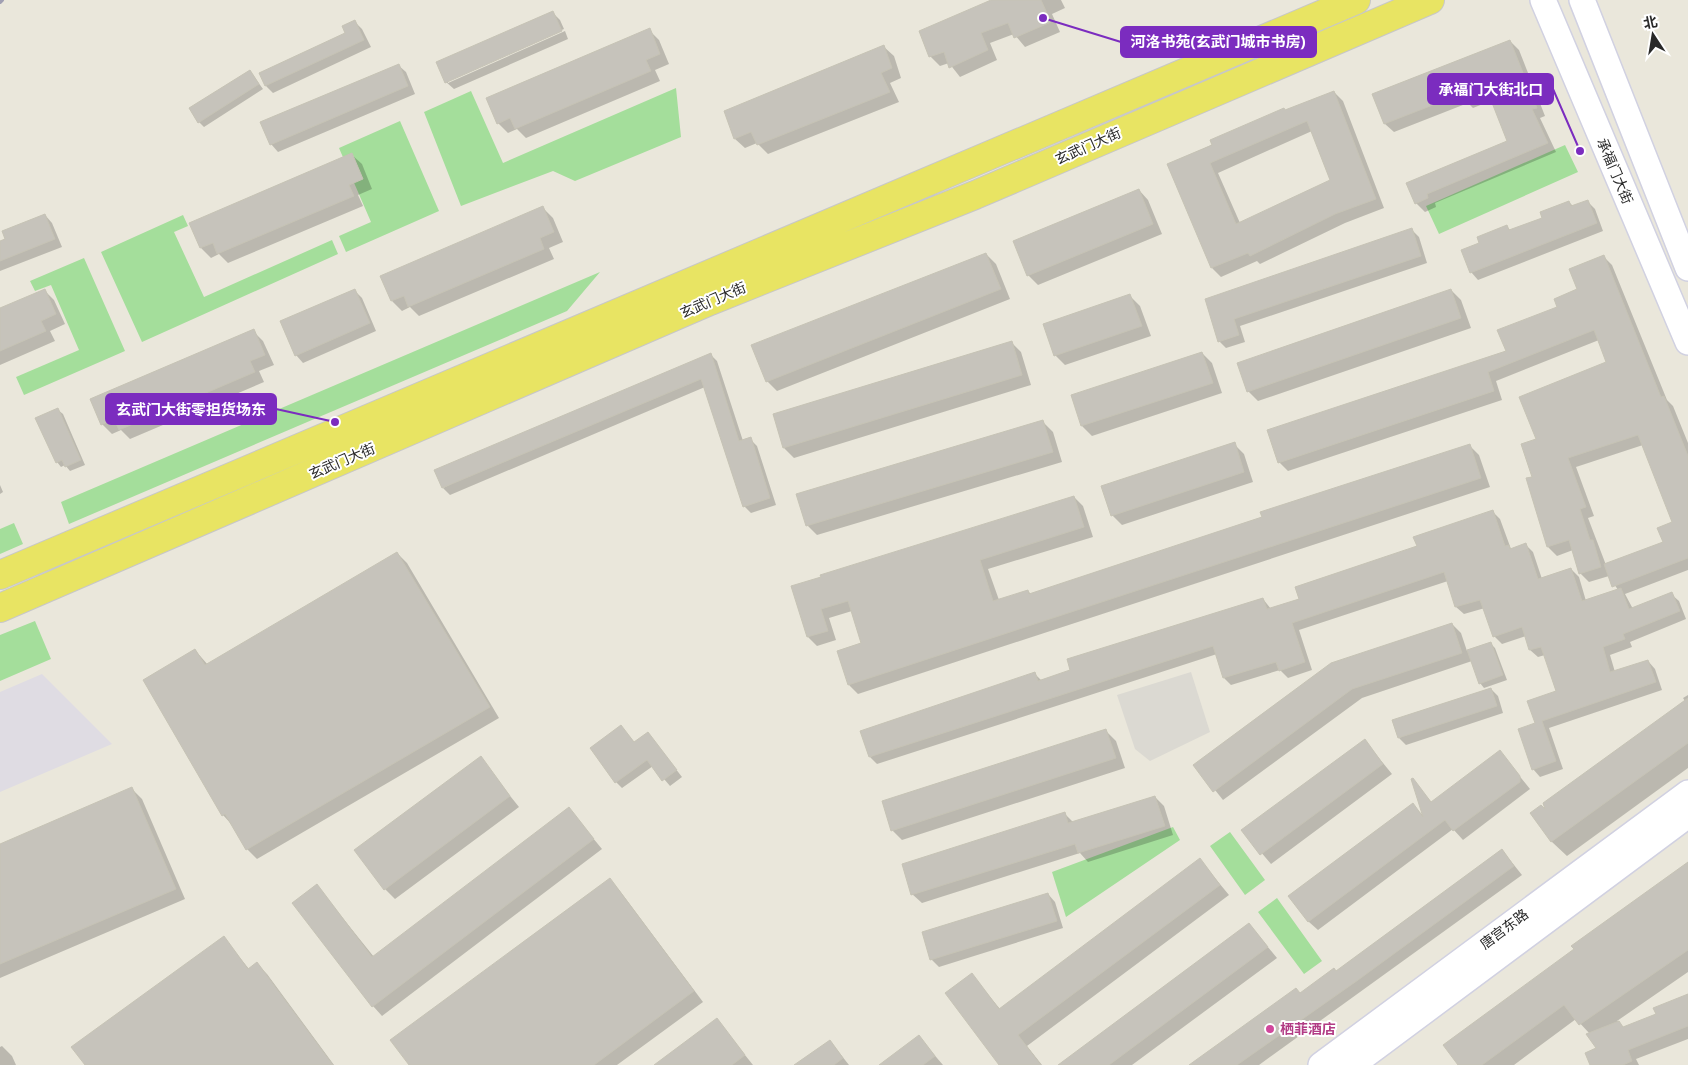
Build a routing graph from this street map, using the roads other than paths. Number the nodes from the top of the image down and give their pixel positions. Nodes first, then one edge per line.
1 (1356, 0) edge
2 (1430, 0) edge
3 (1543, 0) edge
4 (1582, 0) edge
5 (1688, 268) edge
6 (1688, 342) edge
7 (0, 575) edge
8 (0, 608) edge
9 (1688, 792) edge
10 (1688, 815) edge
11 (1321, 1065) edge
12 (1352, 1065) edge

1 - 7 main road, 玄武门大街
2 - 8 main road, 玄武门大街
3 - 6 street, 承福门大街
4 - 5 street
9 - 11 street, 唐宫东路
10 - 12 street, 唐宫东路

